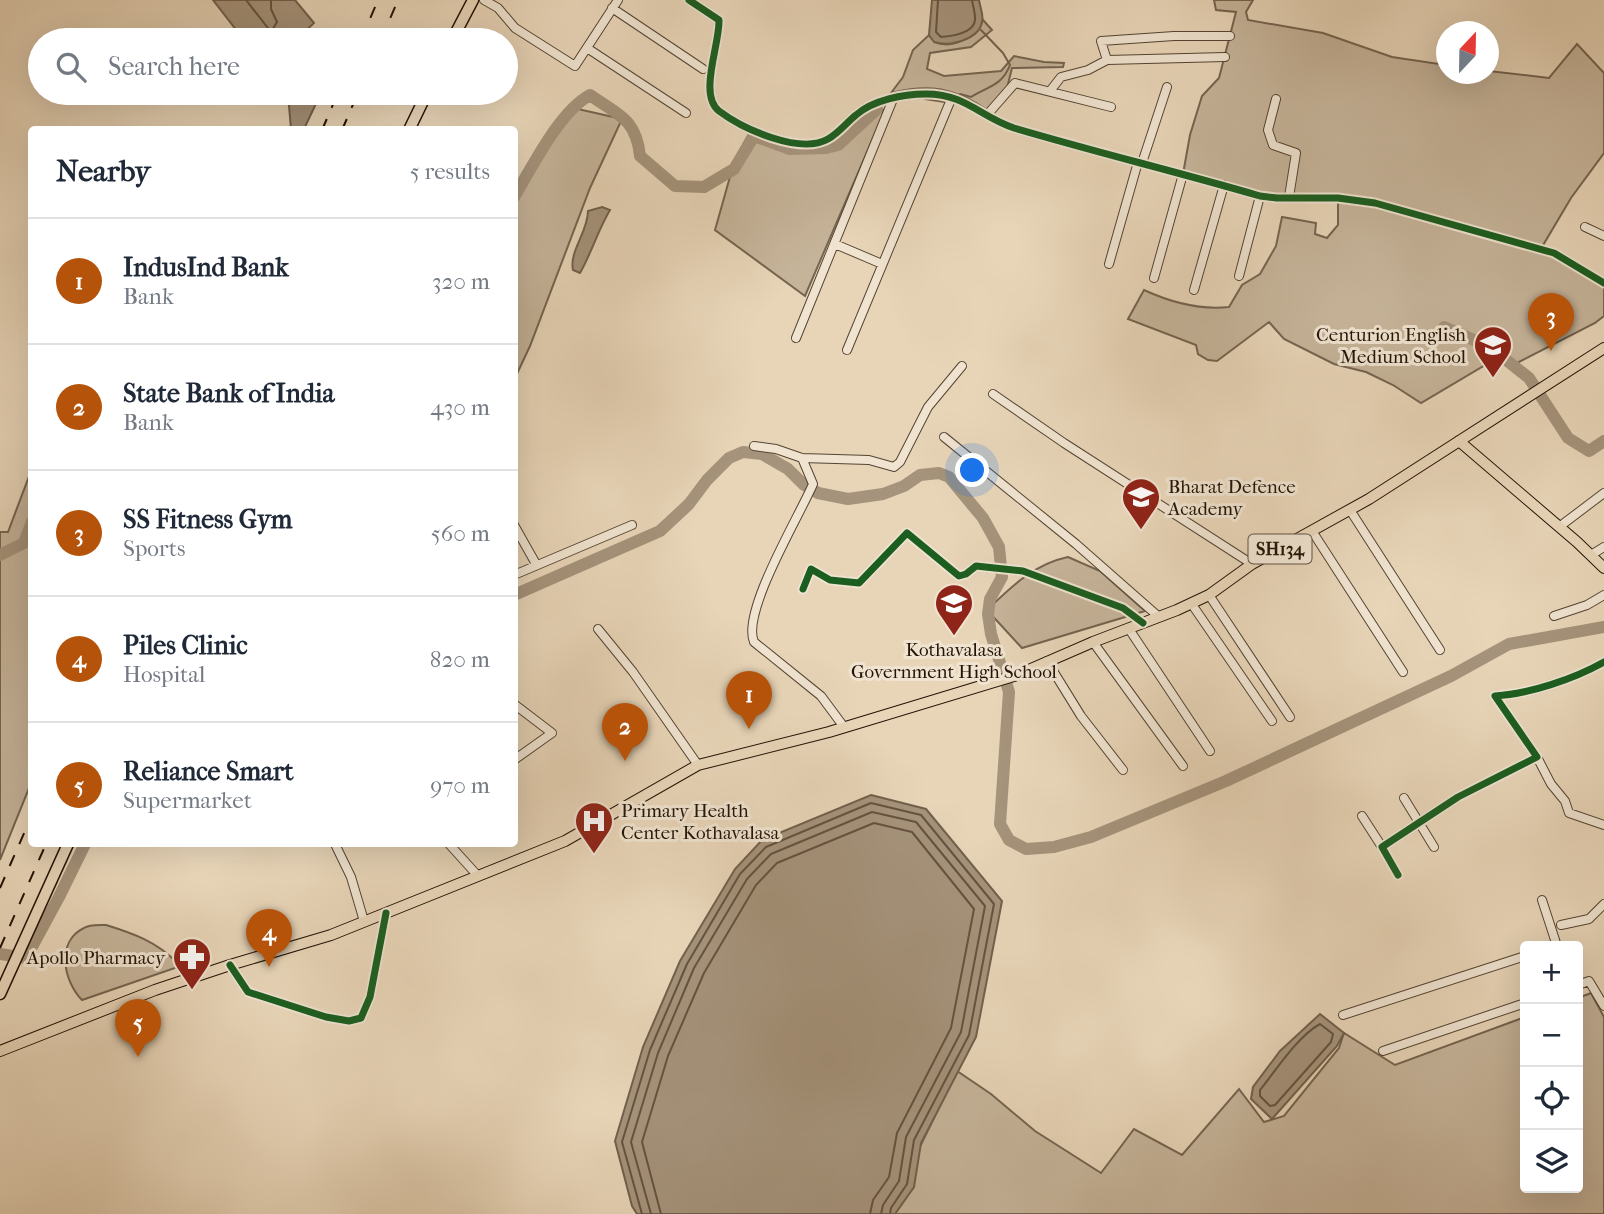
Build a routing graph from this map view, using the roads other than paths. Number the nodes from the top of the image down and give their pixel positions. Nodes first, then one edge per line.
1 (473, 0) edge
2 (484, 0) edge
3 (618, 0) edge
4 (689, 0) edge
5 (612, 8) junction
6 (458, 28) edge
7 (515, 28) edge
8 (518, 30) edge
9 (1230, 36) dead end
10 (587, 48) junction
11 (1226, 57) dead end
12 (1107, 60) junction
13 (703, 69) dead end
14 (1167, 87) dead end
15 (1050, 91) junction
16 (894, 99) junction
17 (1276, 99) dead end
18 (950, 101) junction
19 (421, 105) edge
20 (1111, 107) dead end
21 (686, 113) dead end
22 (987, 114) junction
23 (411, 126) edge
24 (1140, 162) junction
25 (1183, 174) junction
26 (1224, 186) junction
27 (1260, 196) junction
28 (1289, 197) junction
29 (1585, 227) dead end
30 (1604, 236) edge
31 (835, 244) junction
32 (882, 264) junction
33 (1109, 264) dead end
34 (1239, 276) dead end
35 (1154, 278) dead end
36 (1604, 283) edge
37 (1194, 289) dead end
38 (796, 338) dead end
39 (1604, 348) edge
40 (847, 350) dead end
41 (962, 366) dead end
42 (993, 394) dead end
43 (944, 437) dead end
44 (1459, 441) junction
45 (754, 446) dead end
46 (802, 458) junction
47 (1604, 493) edge
48 (1350, 510) junction
49 (632, 525) dead end
50 (1559, 527) junction
51 (1312, 531) junction
52 (518, 532) edge
53 (1604, 547) edge
54 (1591, 555) junction
55 (537, 564) junction
56 (1252, 565) junction
57 (1604, 568) edge
58 (518, 573) edge
59 (803, 589) dead end
60 (1209, 594) junction
61 (1604, 595) edge
62 (1191, 603) junction
63 (1554, 616) dead end
64 (1159, 617) junction
65 (1143, 623) junction
66 (598, 629) dead end
67 (1129, 629) junction
68 (1093, 642) junction
69 (1440, 650) dead end
70 (1047, 661) junction
71 (1604, 662) edge
72 (1403, 672) dead end
73 (518, 707) edge
74 (1290, 717) dead end
75 (1272, 721) dead end
76 (844, 727) junction
77 (1210, 751) dead end
78 (518, 754) edge
79 (1537, 757) junction
80 (698, 765) junction
81 (1183, 766) dead end
82 (1123, 770) dead end
83 (1404, 798) dead end
84 (1362, 816) dead end
85 (1419, 822) junction
86 (1604, 825) edge
87 (67, 847) edge
88 (336, 847) edge
89 (452, 847) edge
90 (1382, 847) junction
91 (1434, 847) dead end
92 (1398, 875) dead end
93 (478, 876) junction
94 (1542, 900) dead end
95 (1604, 904) edge
96 (386, 913) junction
97 (364, 921) junction
98 (1561, 925) dead end
99 (1554, 941) edge
100 (1520, 958) edge
101 (230, 965) junction
102 (1583, 983) edge
103 (0, 993) edge
104 (1522, 1004) edge
105 (1604, 1006) edge
106 (1343, 1015) dead end
107 (0, 1041) edge
108 (11, 1048) junction
109 (0, 1051) edge
110 (1383, 1051) dead end

1 - 6 highway
2 - 7 street
3 - 5 street
4 - 16 street
5 - 10 street
5 - 13 street
8 - 10 street
9 - 12 street
10 - 21 street
11 - 12 street
12 - 15 street
14 - 24 street
15 - 20 street
15 - 22 street
16 - 18 street
16 - 31 street
17 - 28 street
18 - 22 street
18 - 32 street
19 - 23 highway
22 - 24 street
24 - 25 street
24 - 33 street
25 - 26 street
25 - 35 street
26 - 27 street
26 - 37 street
27 - 28 street
27 - 34 street
28 - 36 street
29 - 30 street
31 - 32 street
31 - 38 street
32 - 40 street
39 - 44 main road, SH134
41 - 46 street
42 - 56 street
43 - 64 street
44 - 48 main road, SH134
44 - 50 main road
45 - 46 street
46 - 76 street
47 - 50 street
48 - 51 main road, SH134
48 - 69 street
49 - 55 street
50 - 54 main road
51 - 56 main road, SH134
51 - 72 street
52 - 55 street
53 - 54 street
54 - 57 main road
55 - 58 street
56 - 60 main road, SH134
59 - 65 street
60 - 62 main road, SH134
60 - 74 street
61 - 63 street
62 - 64 main road, SH134
62 - 75 street
64 - 65 main road, SH134
65 - 67 main road, SH134
66 - 80 street
67 - 68 main road, SH134
67 - 77 street
68 - 70 main road, SH134
68 - 81 street
70 - 76 main road, SH134
70 - 82 street
71 - 79 street
73 - 78 street
76 - 80 main road, SH134
79 - 85 street
79 - 86 street
80 - 93 main road, SH134
83 - 85 street
84 - 90 street
85 - 90 street
85 - 91 street
87 - 103 highway
88 - 97 street
89 - 93 street
90 - 92 street
93 - 96 main road, SH134
94 - 99 street
95 - 98 street
96 - 97 main road, SH134
96 - 101 street
97 - 101 main road, SH134
100 - 106 street
101 - 108 main road, SH134
102 - 105 street
104 - 110 street
107 - 108 main road
108 - 109 main road, SH134

